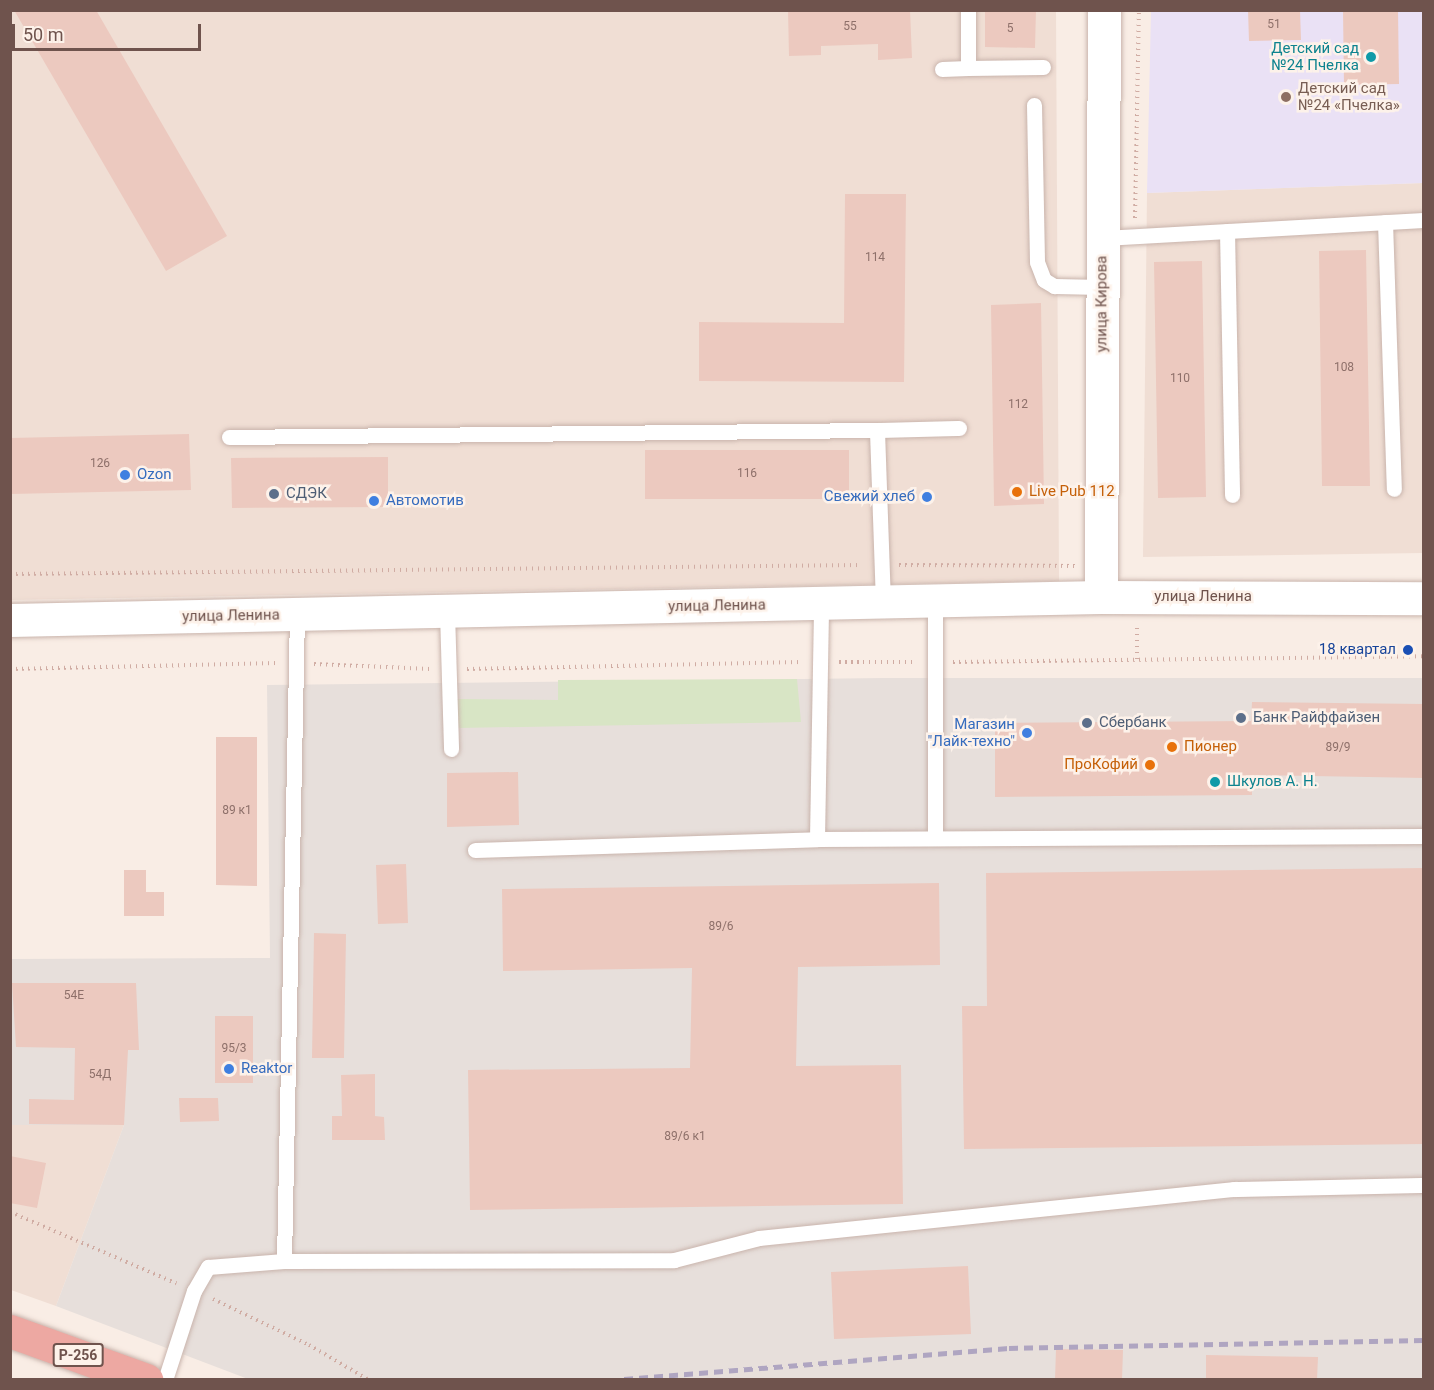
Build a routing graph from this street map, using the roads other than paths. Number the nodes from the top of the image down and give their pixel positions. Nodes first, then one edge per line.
1 (968, 10) edge
2 (1104, 10) edge
3 (1043, 67) dead end
4 (968, 68) junction
5 (942, 69) dead end
6 (1034, 105) dead end
7 (1424, 220) edge
8 (1385, 222) junction
9 (1227, 231) junction
10 (1102, 238) junction
11 (1102, 287) junction
12 (959, 428) dead end
13 (878, 430) junction
14 (229, 437) dead end
15 (1394, 489) dead end
16 (1232, 495) dead end
17 (1100, 581) junction
18 (1424, 598) edge
19 (935, 601) junction
20 (883, 603) junction
21 (821, 604) junction
22 (447, 612) junction
23 (297, 614) junction
24 (10, 620) edge
25 (451, 749) dead end
26 (1424, 836) edge
27 (935, 838) junction
28 (817, 839) junction
29 (475, 850) dead end
30 (1424, 1185) edge
31 (284, 1261) junction
32 (10, 1330) edge
33 (146, 1380) edge
34 (165, 1380) edge

1 - 4 lane
2 - 10 main road, улица Кирова
3 - 4 lane
4 - 5 lane
6 - 11 lane
7 - 8 lane
8 - 9 lane
8 - 15 lane
9 - 10 lane
9 - 16 lane
10 - 11 main road, улица Кирова
11 - 17 main road, улица Кирова
12 - 13 lane
13 - 14 lane
13 - 20 lane
17 - 18 main road, улица Ленина
17 - 19 main road, улица Ленина
19 - 20 main road, улица Ленина
19 - 27 lane
20 - 21 main road, улица Ленина
21 - 22 main road, улица Ленина
21 - 28 lane
22 - 23 main road, улица Ленина
22 - 25 lane
23 - 24 main road, улица Ленина
23 - 31 lane
26 - 27 lane
27 - 28 lane
28 - 29 lane
30 - 31 lane
31 - 34 lane
32 - 33 highway, Р-256

